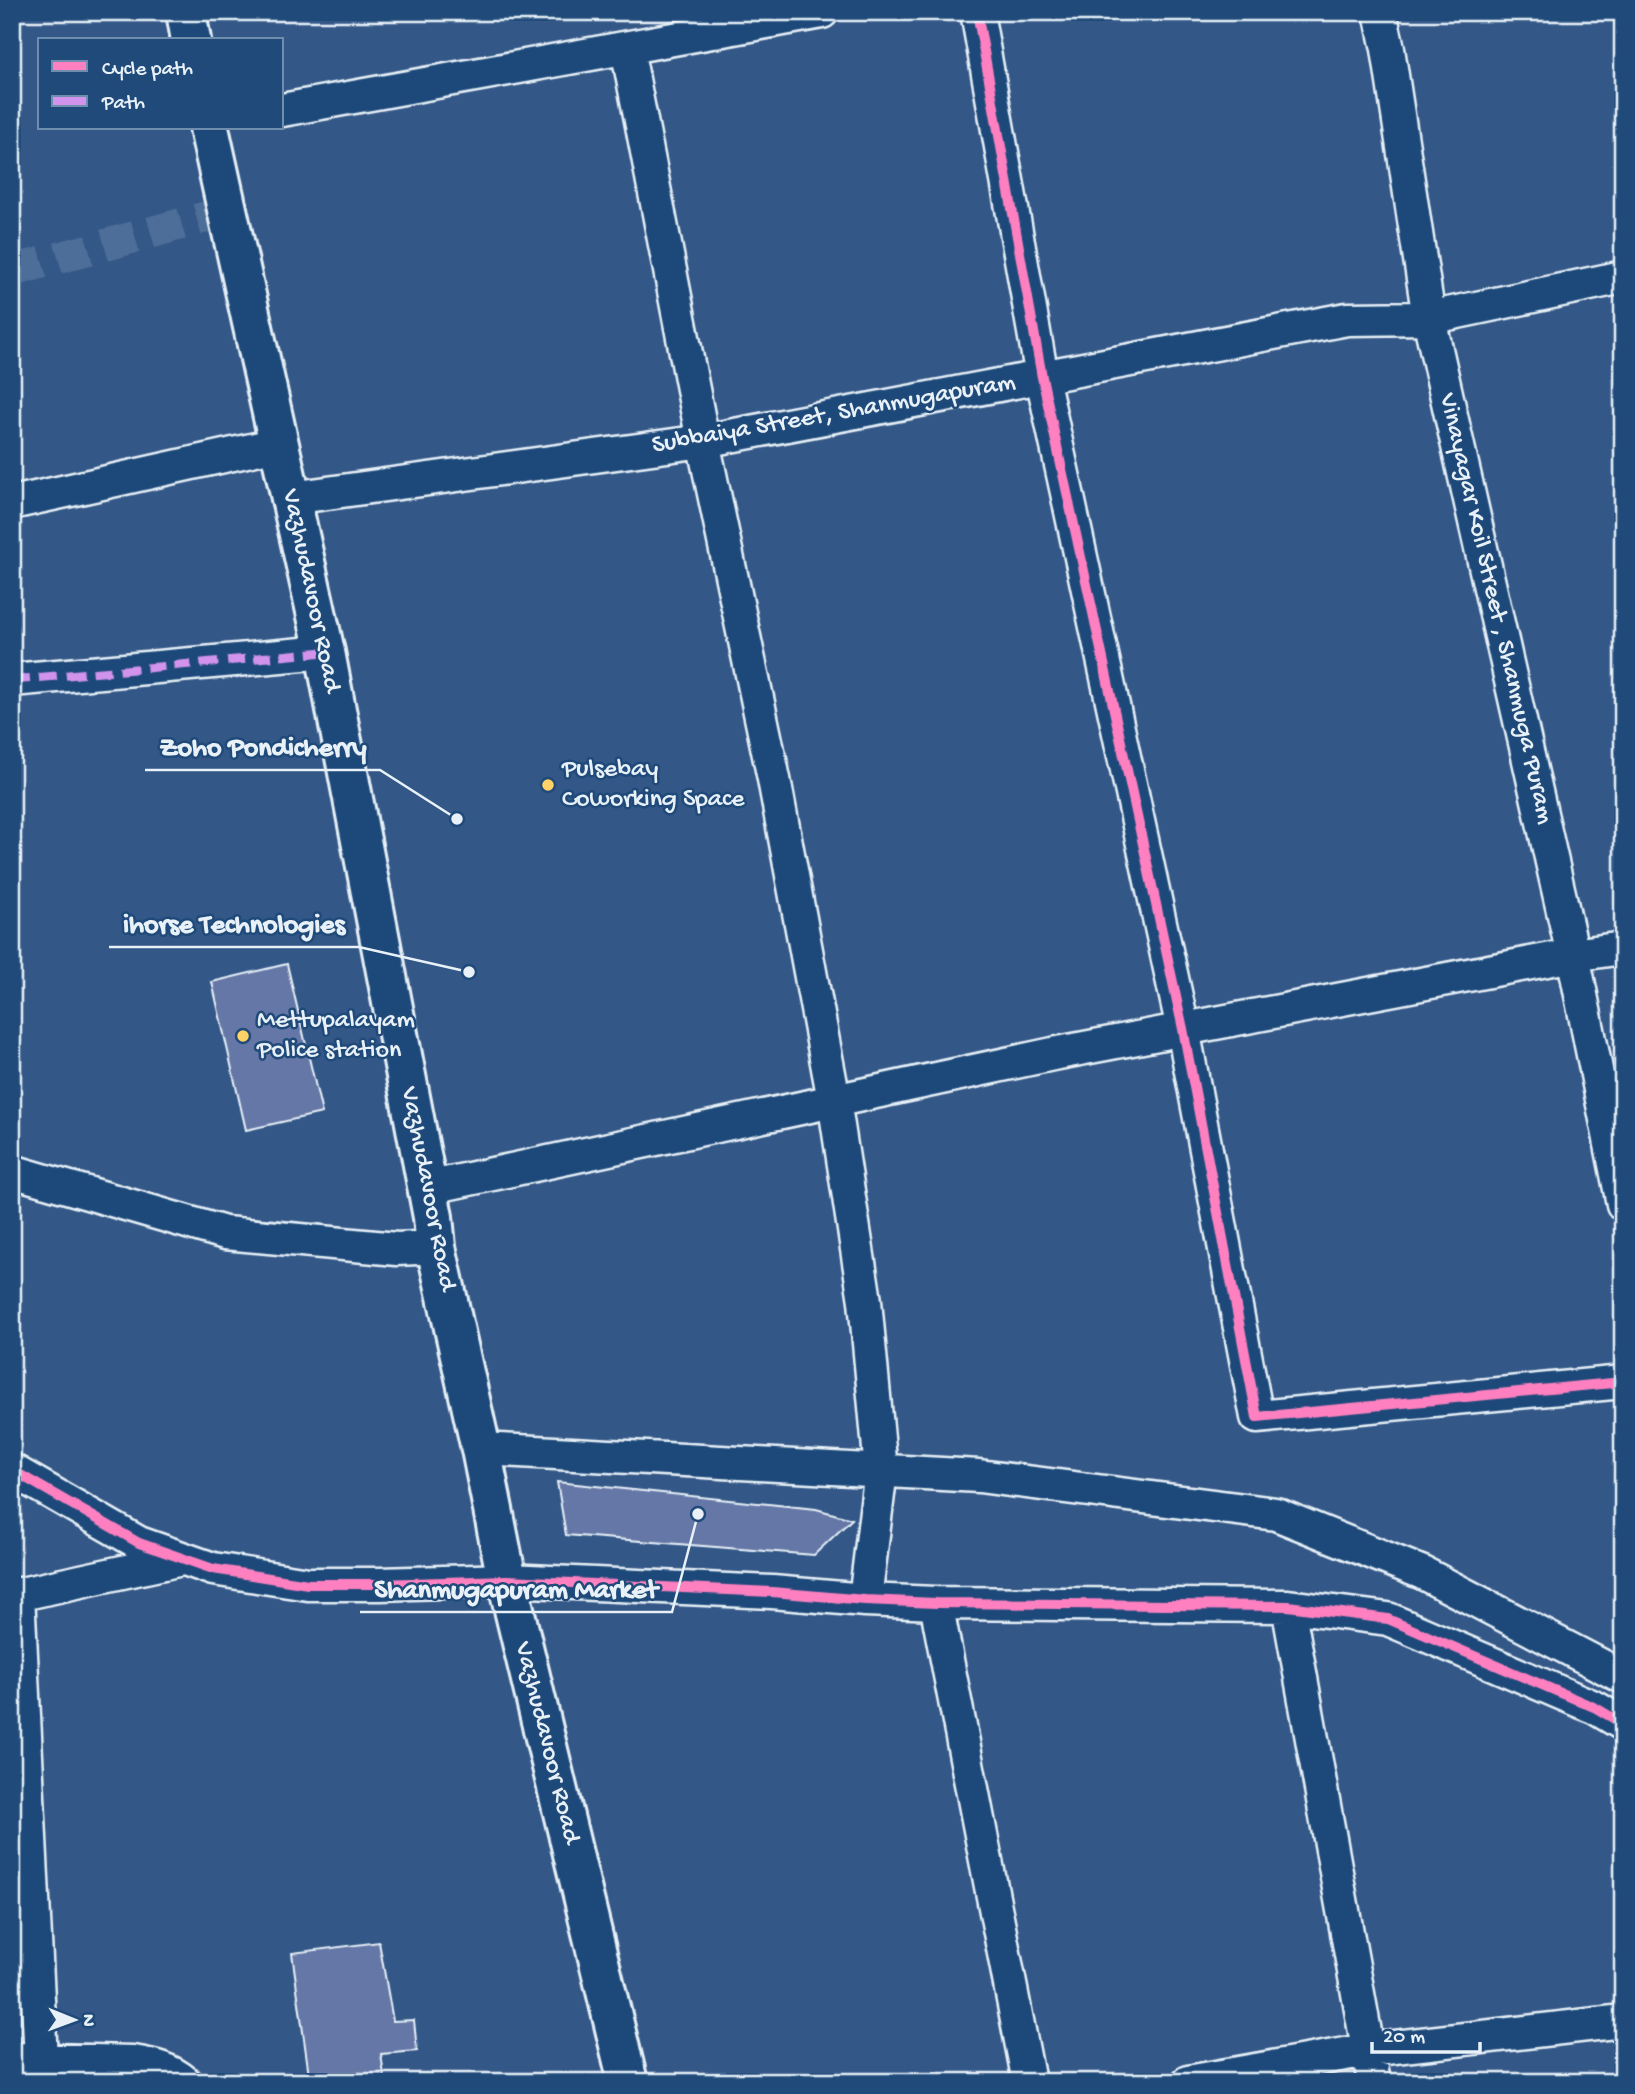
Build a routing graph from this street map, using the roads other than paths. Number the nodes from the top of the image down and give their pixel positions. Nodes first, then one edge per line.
1 (186, 12) edge
2 (822, 12) edge
3 (977, 12) edge
4 (1380, 12) edge
5 (191, 38) edge
6 (627, 48) junction
7 (284, 110) edge
8 (209, 130) edge
9 (1623, 277) edge
10 (1429, 318) junction
11 (1042, 377) junction
12 (703, 441) junction
13 (278, 444) junction
14 (291, 498) junction
15 (12, 503) edge
16 (325, 652) junction
17 (12, 680) edge
18 (1623, 948) edge
19 (1573, 955) junction
20 (1183, 1029) junction
21 (834, 1100) junction
22 (12, 1171) edge
23 (427, 1188) junction
24 (1623, 1204) edge
25 (436, 1247) junction
26 (1623, 1382) edge
27 (481, 1449) junction
28 (12, 1470) edge
29 (881, 1470) junction
30 (184, 1559) junction
31 (507, 1580) junction
32 (15, 1595) edge
33 (865, 1600) junction
34 (936, 1603) junction
35 (1288, 1606) junction
36 (1623, 1677) edge
37 (1623, 1724) edge
38 (24, 1928) edge
39 (1622, 2021) edge
40 (1623, 2030) edge
41 (1368, 2050) junction
42 (27, 2060) edge
43 (185, 2082) edge
44 (628, 2082) edge
45 (1029, 2082) edge
46 (1188, 2082) edge
47 (1374, 2082) edge

1 - 5 main road
2 - 6 street
3 - 11 street
4 - 10 street, Vinayagar Koil Street , Shanmuga Puram
6 - 7 street
6 - 12 street
8 - 13 main road, Vazhudavoor Road
9 - 10 street, Subbaiya Street, Shanmugapuram
10 - 11 street, Subbaiya Street, Shanmugapuram
10 - 19 street, Vinayagar Koil Street , Shanmuga Puram
11 - 12 street, Subbaiya Street, Shanmugapuram
11 - 20 street
12 - 14 street, Subbaiya Street, Shanmugapuram
12 - 21 street
13 - 14 main road, Vazhudavoor Road
13 - 15 street
14 - 16 main road, Vazhudavoor Road
16 - 17 street
16 - 23 main road, Vazhudavoor Road
18 - 19 street
19 - 20 street
19 - 24 street, Vinayagar Koil Street , Shanmuga Puram
20 - 21 street
20 - 26 street
21 - 23 street
21 - 29 street
22 - 25 street
23 - 25 main road, Vazhudavoor Road
25 - 27 main road, Vazhudavoor Road
27 - 29 street
27 - 31 main road, Vazhudavoor Road
28 - 30 street
29 - 33 street
29 - 36 street
30 - 31 street
30 - 32 street
31 - 33 street
31 - 44 main road, Vazhudavoor Road
32 - 38 street
33 - 34 street
34 - 35 street
34 - 45 street
35 - 37 street
35 - 41 street
38 - 42 street
39 - 40 street
39 - 41 street
41 - 46 street
41 - 47 street
42 - 43 street

